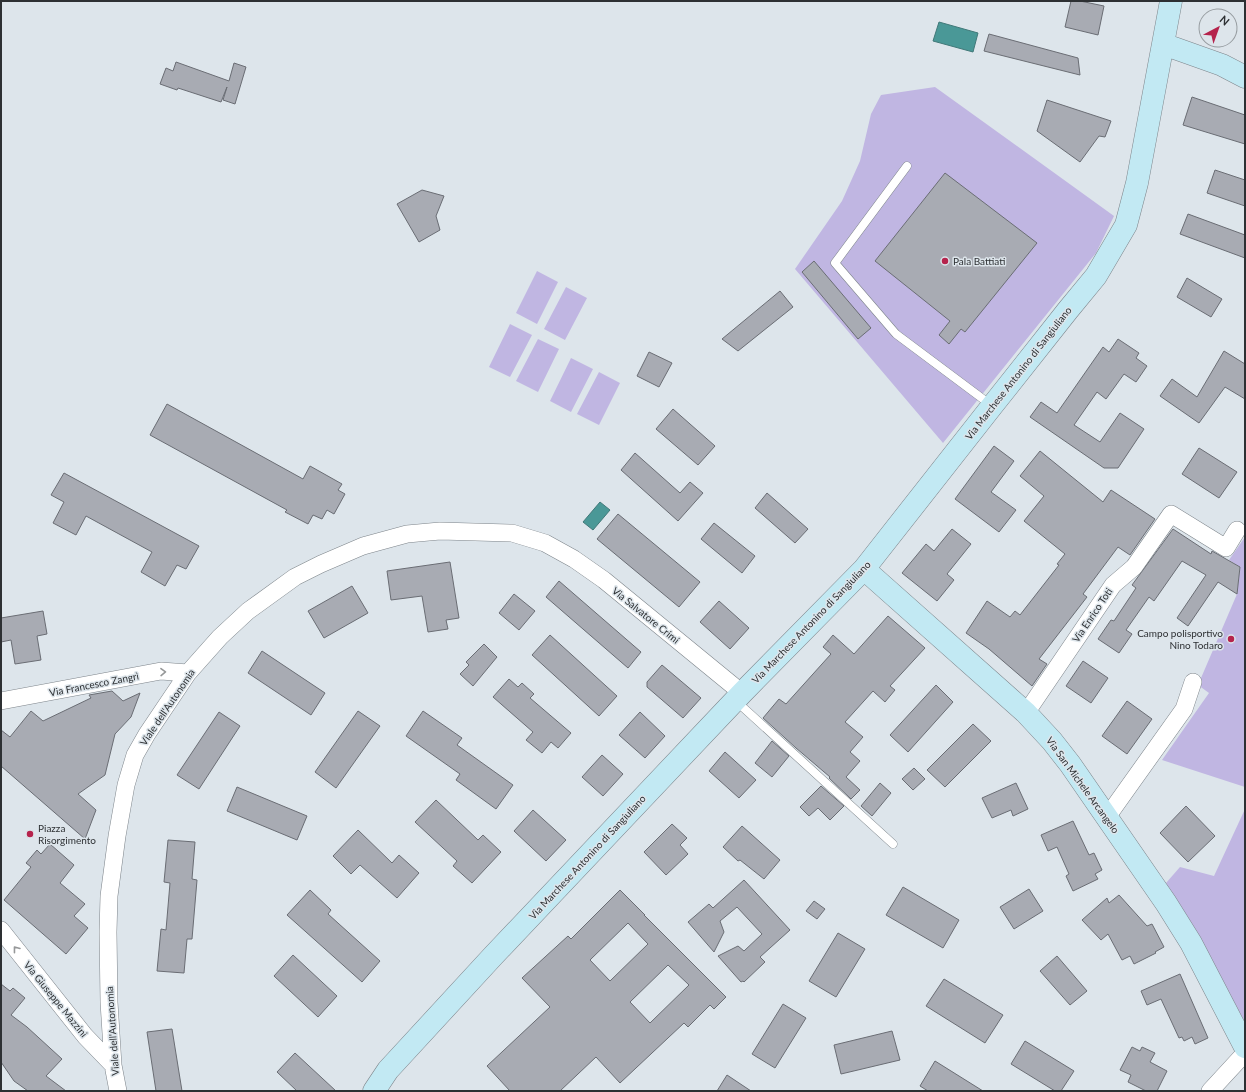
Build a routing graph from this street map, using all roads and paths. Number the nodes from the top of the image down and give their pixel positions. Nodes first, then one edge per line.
1 (1171, 1) edge
2 (1164, 44) junction
3 (1245, 77) edge
4 (907, 166) dead end
5 (992, 406) junction
6 (1237, 530) dead end
7 (545, 543) joint
8 (864, 569) junction
9 (188, 673) junction
10 (1193, 682) dead end
11 (738, 697) junction
12 (1, 701) edge
13 (1026, 713) junction
14 (1107, 817) junction
15 (892, 844) dead end
16 (1, 930) edge
17 (1245, 1046) edge
18 (1245, 1053) edge
19 (113, 1065) junction
20 (118, 1091) edge
21 (374, 1091) edge
22 (1210, 1091) edge

1 - 2 main road, Via Marchese Antonino di Sangiuliano
2 - 3 main road
2 - 5 main road, Via Marchese Antonino di Sangiuliano
4 - 5 lane
5 - 8 main road, Via Marchese Antonino di Sangiuliano
6 - 13 street, Via Enrico Toti
7 - 9 street, Viale dell'Autonomia
7 - 11 street, Via Salvatore Crimi
8 - 11 main road, Via Marchese Antonino di Sangiuliano
8 - 13 main road, Via San Michele Arcangelo
12 -> 9 street, Via Francesco Zangrì
9 - 19 street, Viale dell'Autonomia
10 - 14 street
11 - 15 lane
11 - 21 main road, Via Marchese Antonino di Sangiuliano
13 - 14 main road, Via San Michele Arcangelo
14 - 17 main road, Via San Michele Arcangelo
19 -> 16 street, Via Giuseppe Mazzini
18 - 22 street
19 - 20 street, Viale dell'Autonomia

